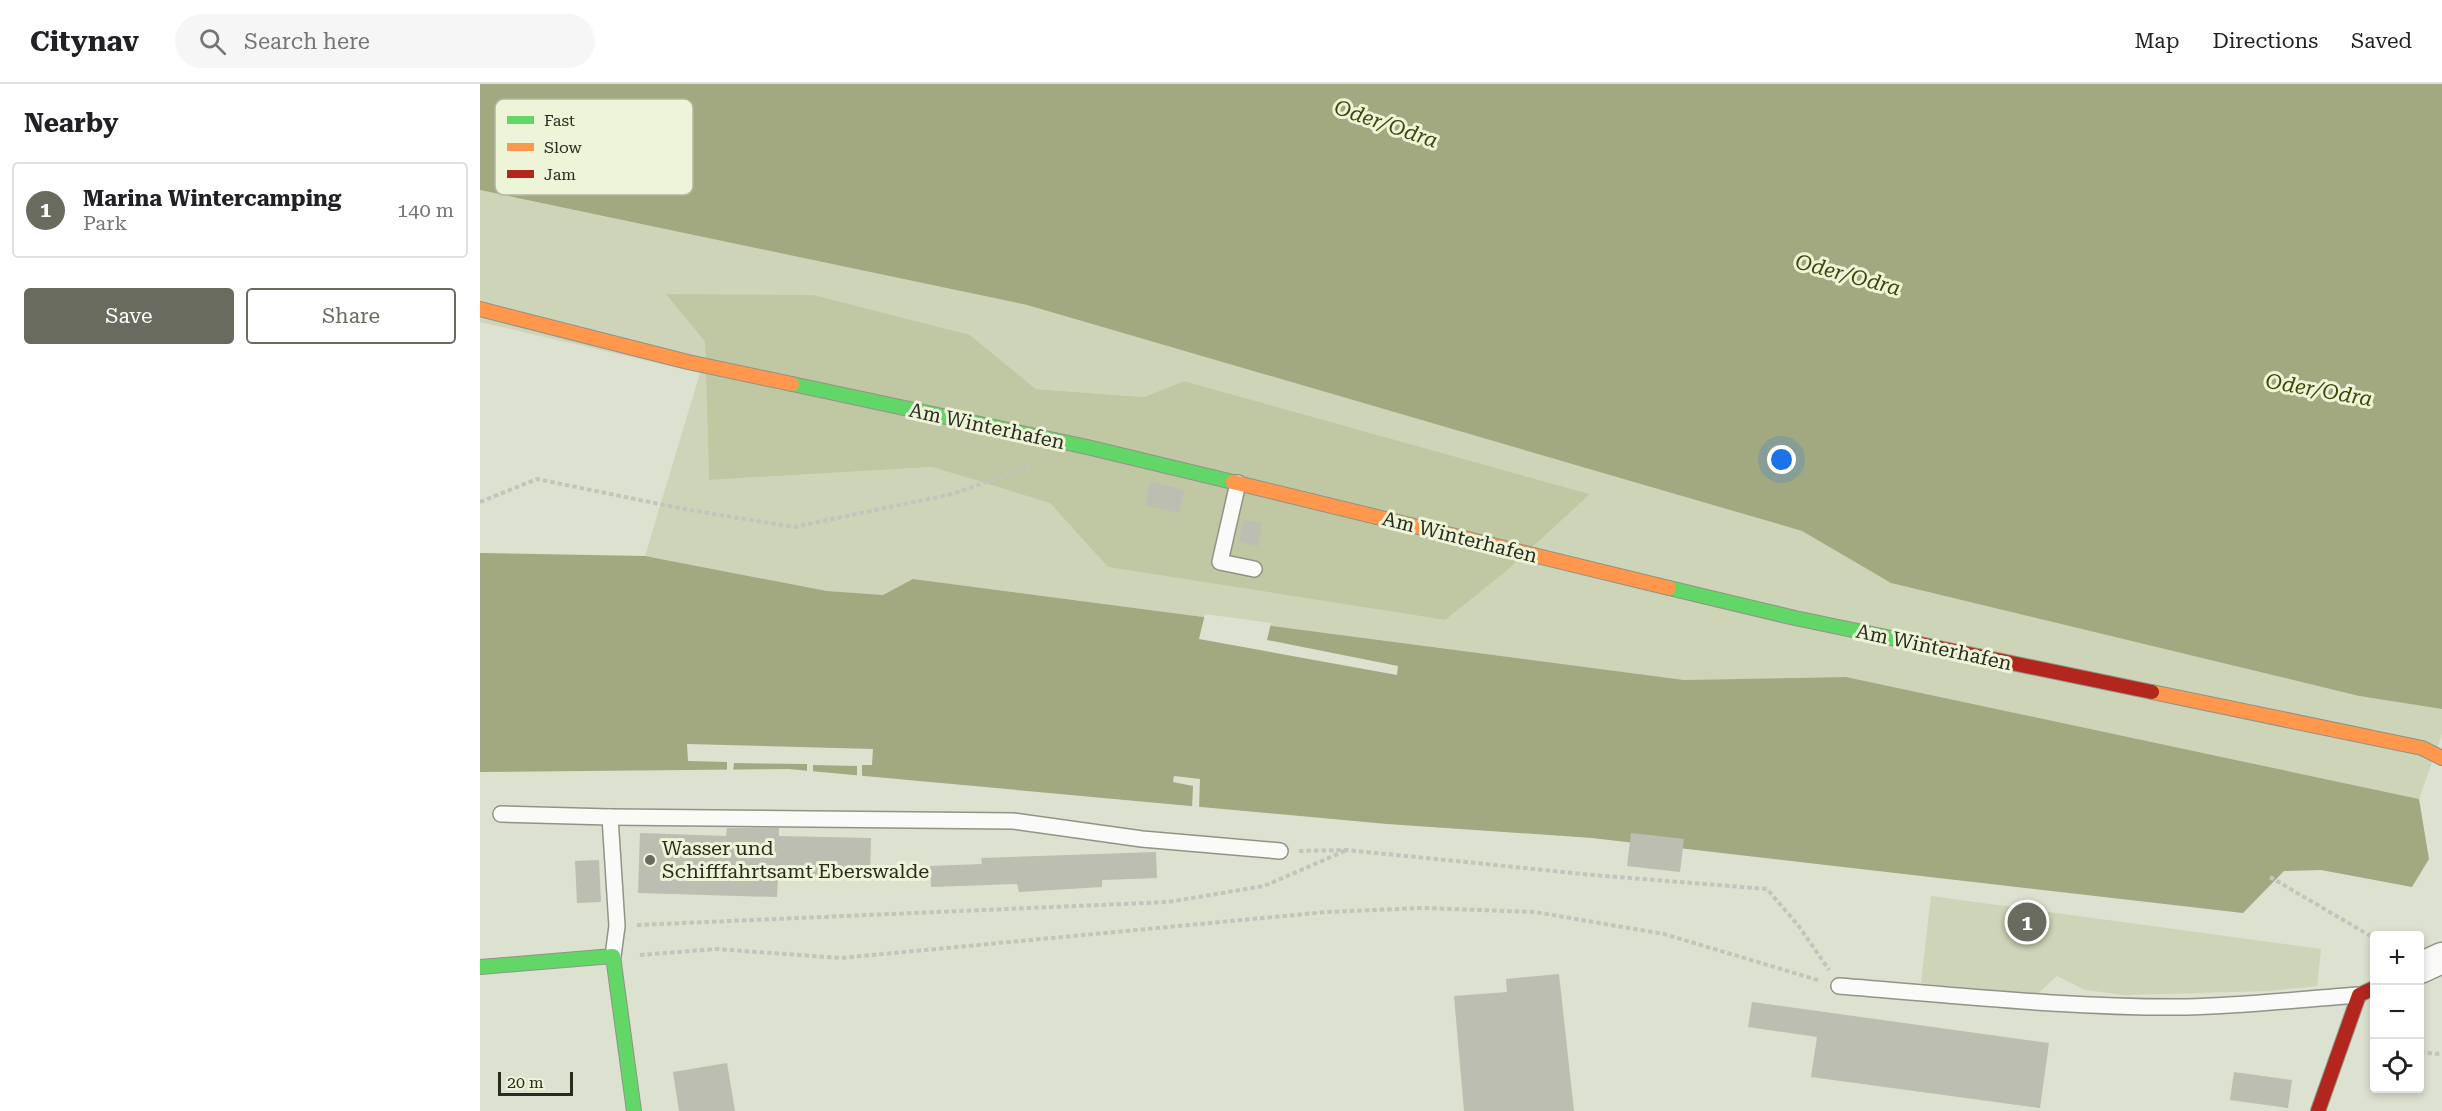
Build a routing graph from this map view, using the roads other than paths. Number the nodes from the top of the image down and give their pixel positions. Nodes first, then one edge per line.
1 (480, 309) edge
2 (1238, 483) junction
3 (1254, 569) dead end
4 (2442, 758) edge
5 (501, 814) dead end
6 (610, 817) junction
7 (1280, 851) road end
8 (613, 957) junction
9 (2442, 958) edge
10 (2424, 966) edge
11 (480, 967) edge
12 (1839, 986) road end
13 (2370, 990) edge
14 (2359, 995) junction
15 (634, 1111) edge
16 (2319, 1111) edge

1 - 2 street, Am Winterhafen
2 - 3 lane
2 - 4 street, Am Winterhafen
5 - 6 lane
6 - 7 lane
6 - 8 lane
8 - 11 street
8 - 15 street
9 - 10 street
12 - 14 lane
13 - 14 street
14 - 16 street

